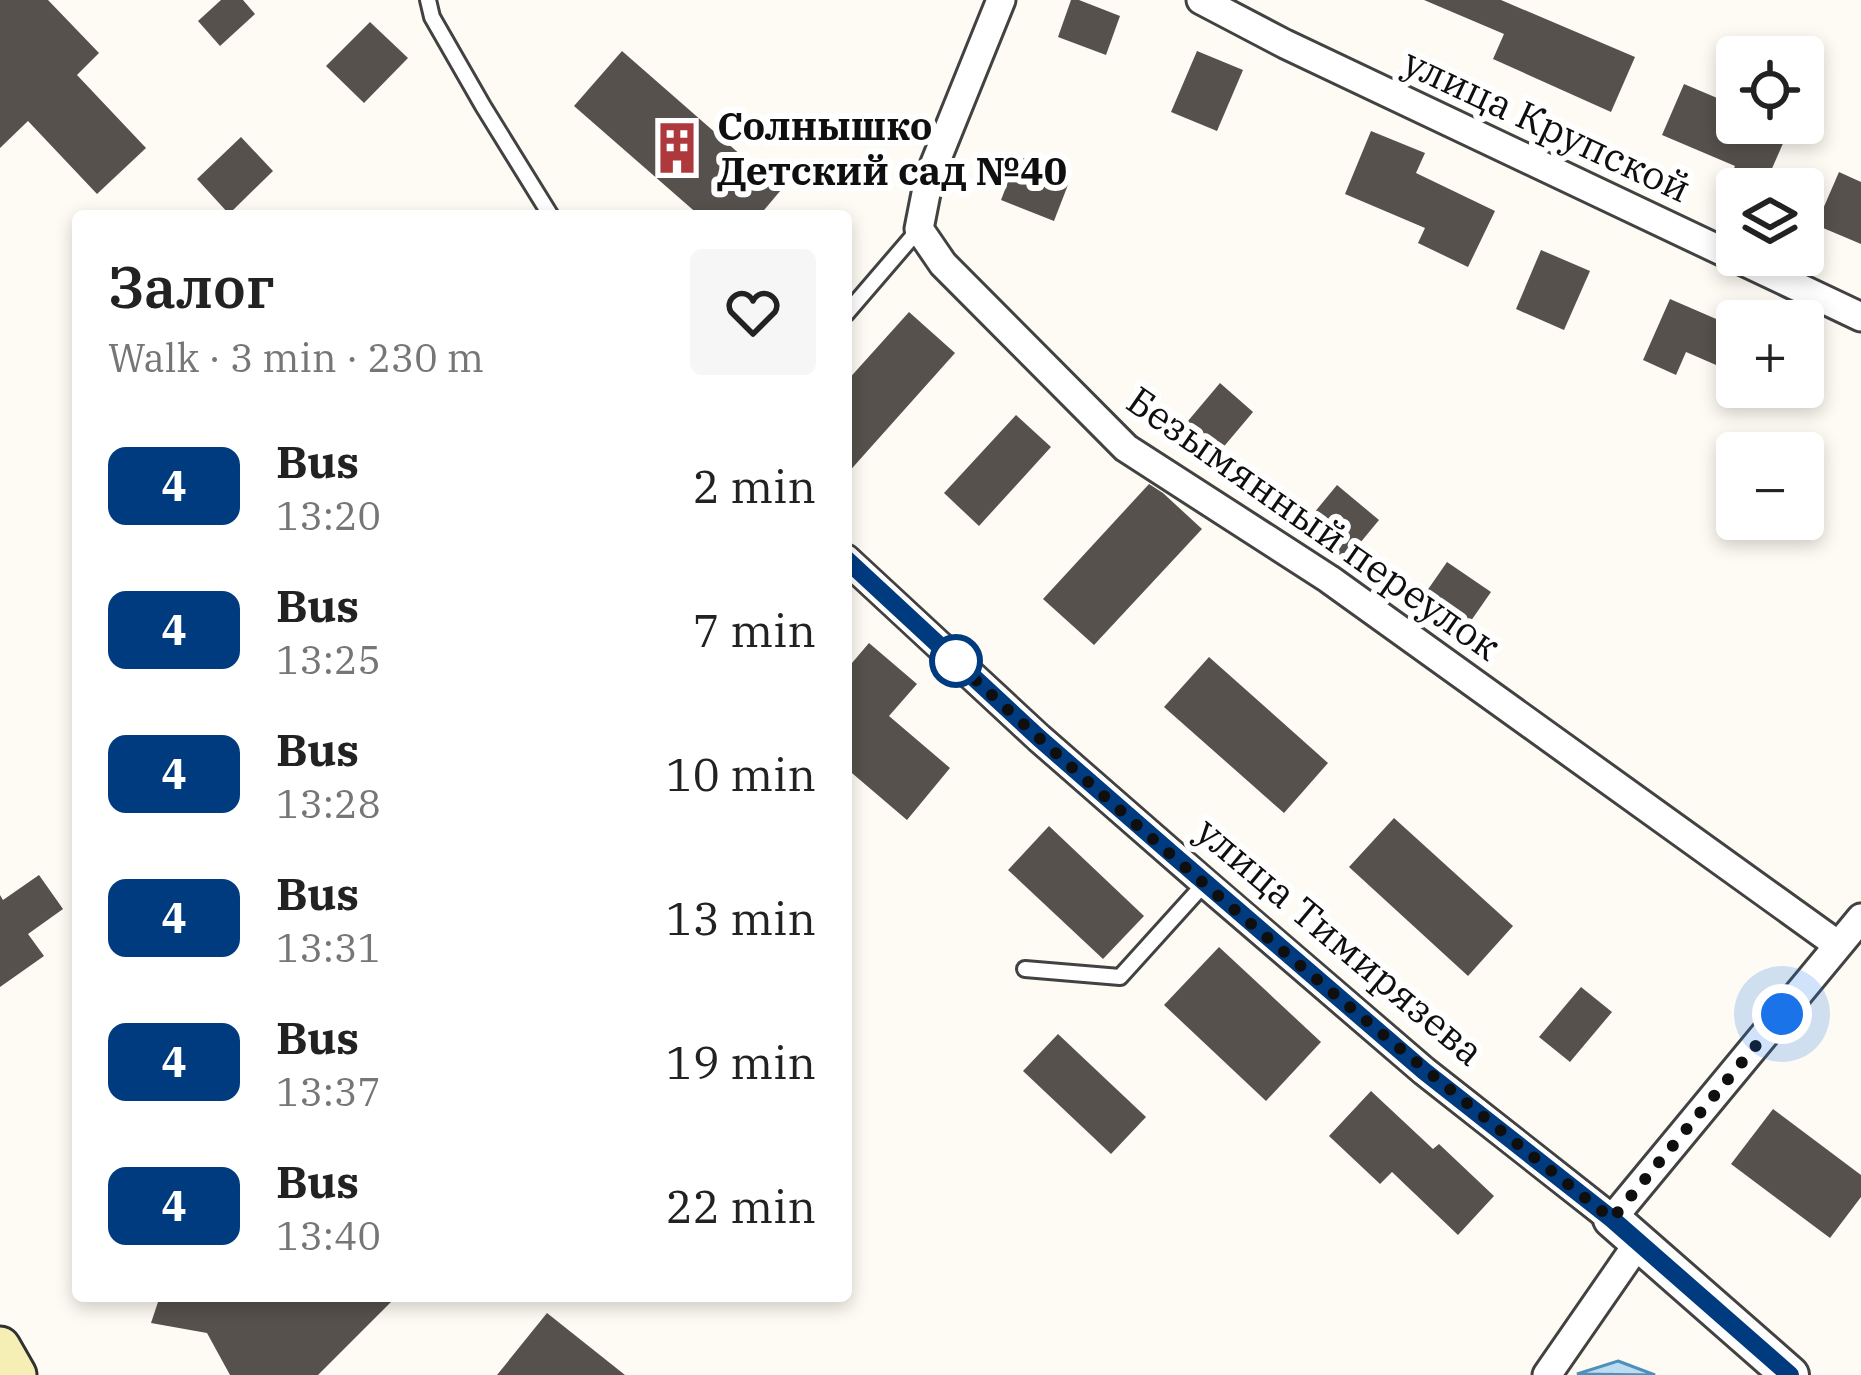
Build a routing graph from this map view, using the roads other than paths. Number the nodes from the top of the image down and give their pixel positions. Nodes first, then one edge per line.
1 (428, 0) edge
2 (1001, 0) edge
3 (1201, 0) edge
4 (546, 210) edge
5 (919, 229) junction
6 (852, 307) edge
7 (1861, 317) edge
8 (852, 565) edge
9 (1205, 883) junction
10 (1861, 918) edge
11 (1838, 945) junction
12 (1025, 969) dead end
13 (1626, 1230) junction
14 (0, 1347) edge
15 (16, 1375) edge
16 (1547, 1375) edge
17 (1790, 1375) edge

1 - 4 lane
2 - 5 street
3 - 7 street, улица Крупской
5 - 6 lane
5 - 11 street, Безымянный переулок
8 - 9 street, улица Тимирязева
9 - 12 lane
9 - 13 street, улица Тимирязева
10 - 11 street
11 - 13 street
13 - 16 street
13 - 17 street, улица Тимирязева
14 - 15 main road

